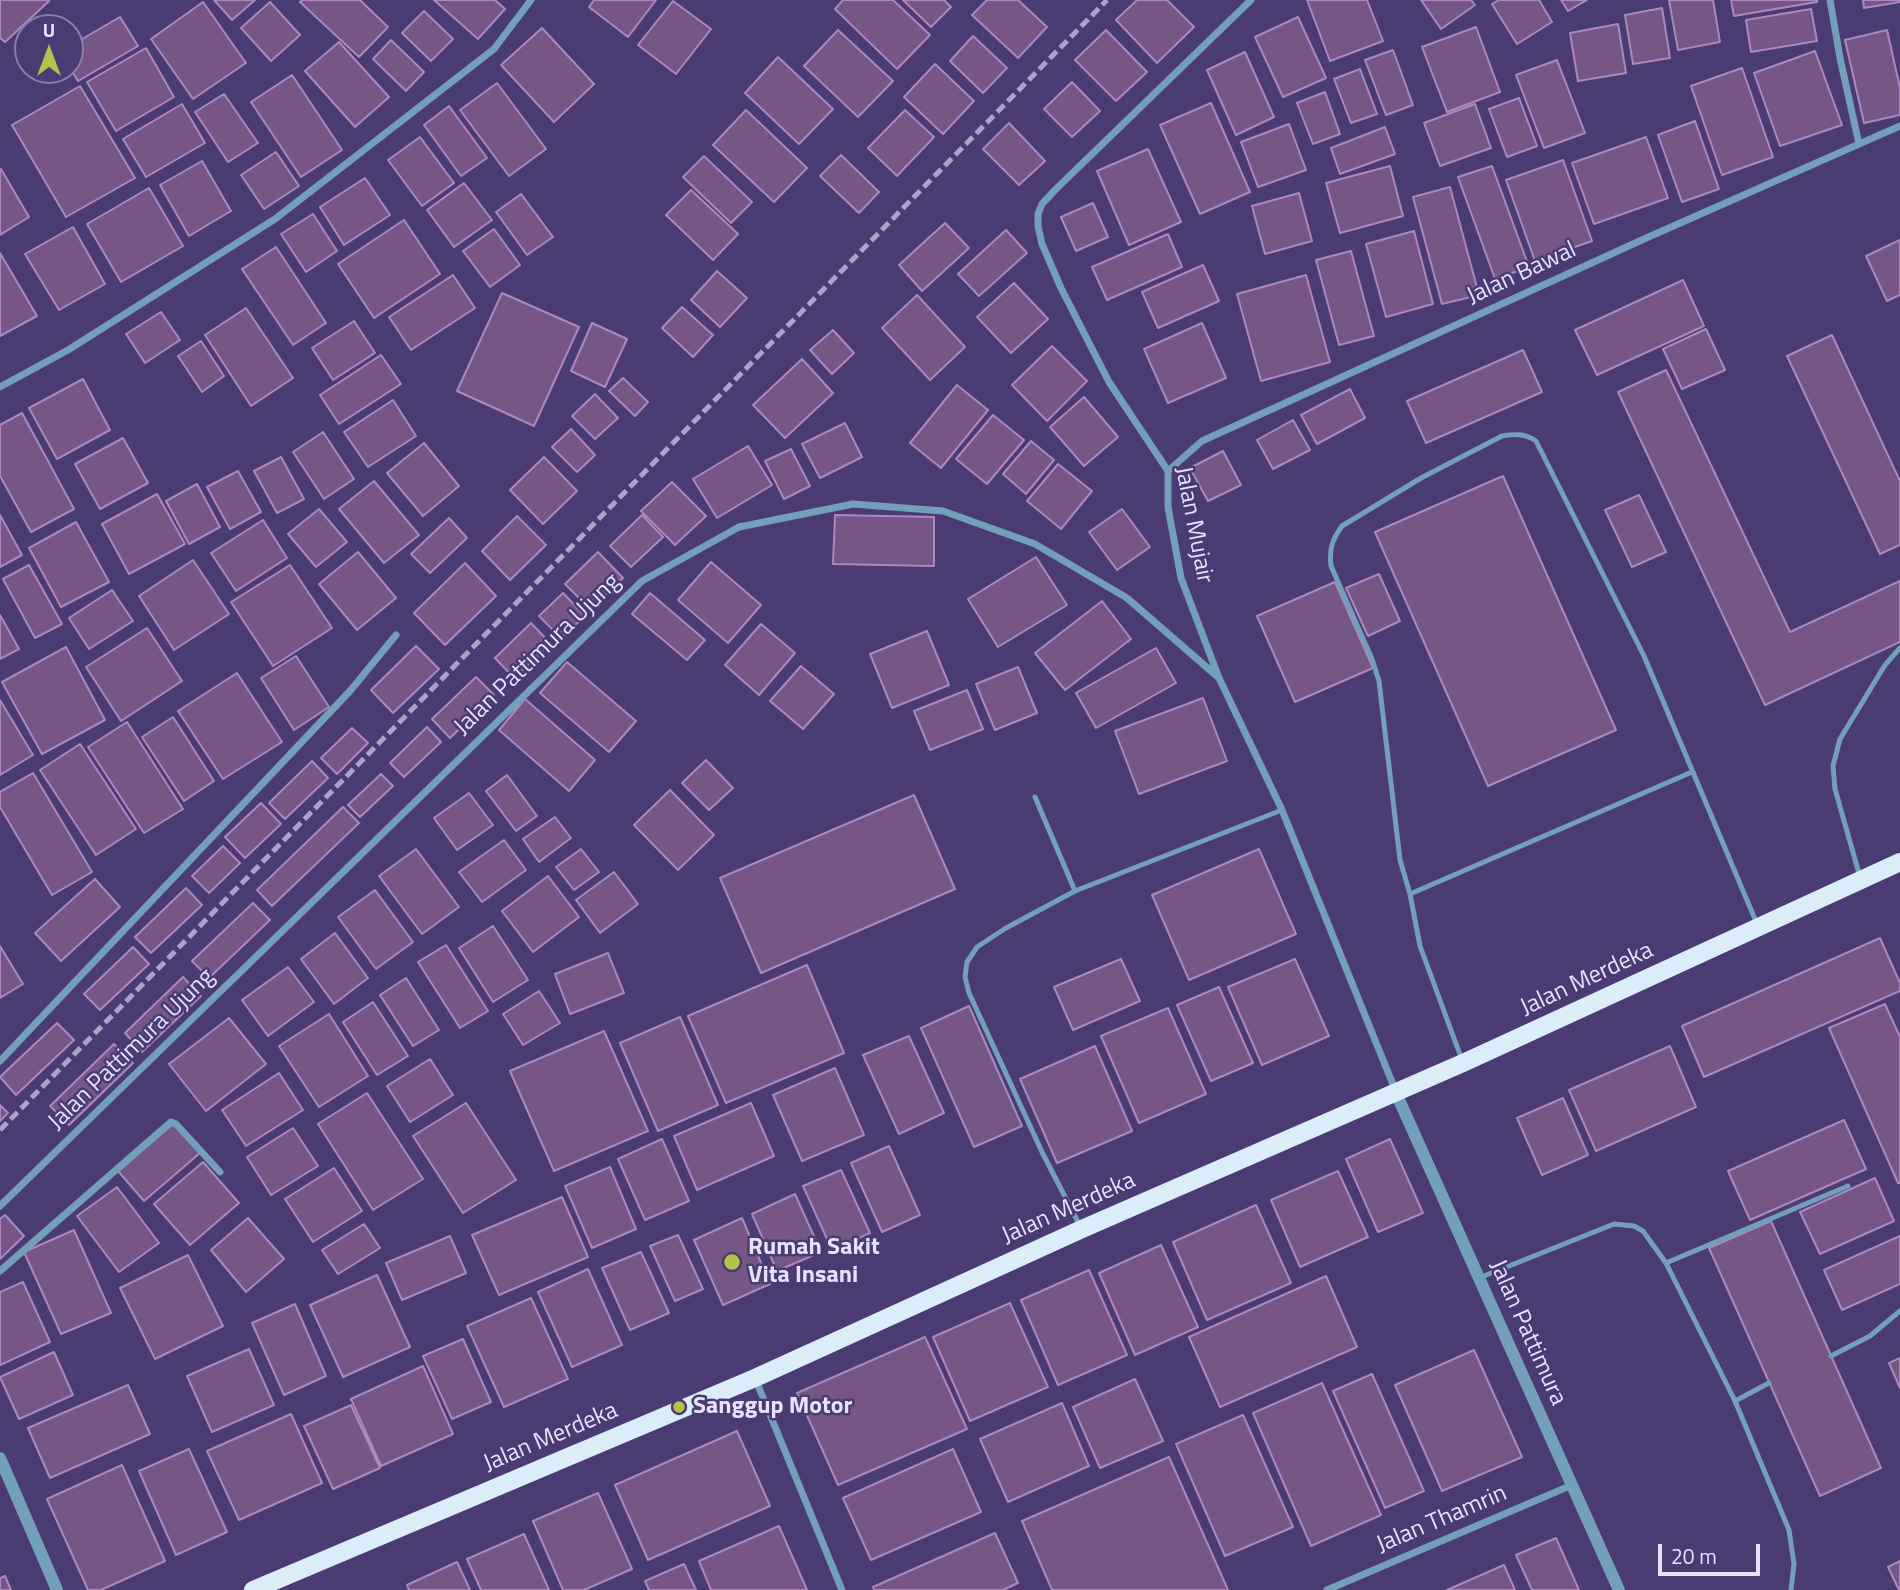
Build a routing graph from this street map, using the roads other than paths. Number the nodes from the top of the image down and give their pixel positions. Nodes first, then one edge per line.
1 (531, 0) edge
2 (1251, 0) edge
3 (1830, 0) edge
4 (1900, 126) edge
5 (1859, 144) junction
6 (0, 387) edge
7 (1168, 471) junction
8 (396, 635) dead end
9 (1900, 648) edge
10 (1219, 678) junction
11 (1692, 772) junction
12 (1034, 797) dead end
13 (1282, 810) junction
14 (1900, 862) edge
15 (1861, 880) junction
16 (1075, 891) junction
17 (1410, 894) junction
18 (1759, 928) junction
19 (0, 1061) edge
20 (1463, 1063) junction
21 (1396, 1093) junction
22 (220, 1172) dead end
23 (1848, 1186) dead end
24 (0, 1206) edge
25 (1082, 1229) junction
26 (1666, 1263) junction
27 (0, 1271) edge
28 (1479, 1278) junction
29 (1900, 1311) edge
30 (1831, 1356) dead end
31 (755, 1378) junction
32 (1769, 1383) dead end
33 (1735, 1401) junction
34 (0, 1458) edge
35 (1572, 1485) junction
36 (57, 1590) edge
37 (253, 1590) edge
38 (842, 1590) edge
39 (1327, 1590) edge
40 (1619, 1590) edge
41 (1791, 1590) edge

1 - 6 street
2 - 7 street, Jalan Mujair
3 - 5 street
4 - 5 street, Jalan Bawal
5 - 7 street, Jalan Bawal
7 - 10 street, Jalan Mujair
8 - 19 street
9 - 15 lane
10 - 13 street, Jalan Mujair
10 - 24 street, Jalan Pattimura Ujung
11 - 17 lane
11 - 17 lane
11 - 18 lane
12 - 16 lane
13 - 16 lane
13 - 21 street, Jalan Mujair
14 - 15 main road, Jalan Merdeka
15 - 18 main road, Jalan Merdeka
16 - 25 lane
17 - 20 lane
18 - 20 main road, Jalan Merdeka
20 - 21 main road, Jalan Merdeka
21 - 25 main road, Jalan Merdeka
21 - 28 street, Jalan Pattimura
22 - 27 street
23 - 26 lane
25 - 31 main road, Jalan Merdeka
26 - 28 lane
26 - 33 lane
28 - 35 street, Jalan Pattimura
29 - 30 lane
31 - 37 main road, Jalan Merdeka
31 - 38 street
32 - 33 lane
33 - 41 lane
34 - 36 street
35 - 39 street, Jalan Thamrin
35 - 40 street, Jalan Pattimura

